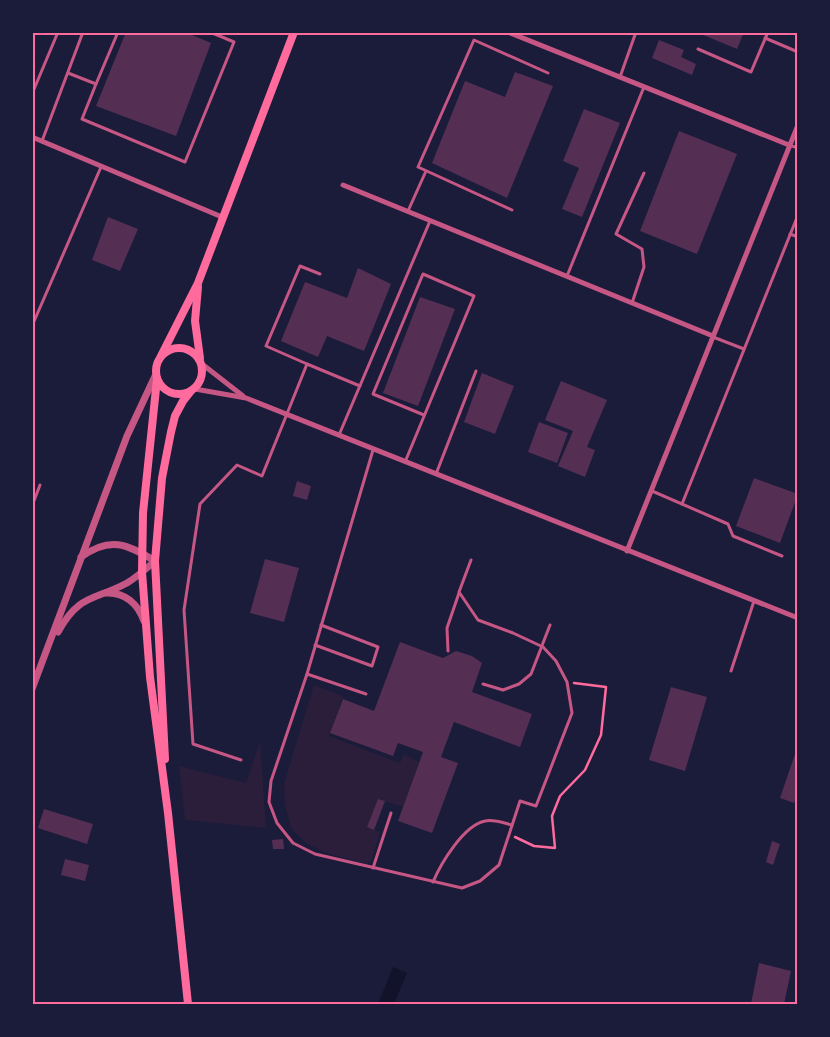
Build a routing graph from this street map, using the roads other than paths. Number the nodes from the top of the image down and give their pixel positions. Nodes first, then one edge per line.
1 (58, 32) edge
2 (83, 32) edge
3 (118, 32) edge
4 (210, 32) edge
5 (294, 32) edge
6 (508, 32) edge
7 (636, 32) edge
8 (768, 32) edge
9 (518, 34) edge
10 (765, 38) junction
11 (698, 49) dead end
12 (798, 52) edge
13 (68, 73) junction
14 (548, 73) dead end
15 (620, 77) junction
16 (96, 84) junction
17 (644, 87) junction
18 (32, 94) edge
19 (798, 125) edge
20 (32, 137) edge
21 (42, 141) junction
22 (790, 145) junction
23 (798, 148) edge
24 (101, 166) junction
25 (426, 171) junction
26 (644, 173) dead end
27 (343, 185) dead end
28 (512, 210) dead end
29 (408, 211) junction
30 (798, 215) edge
31 (222, 217) junction
32 (430, 221) junction
33 (790, 234) junction
34 (798, 237) edge
35 (320, 274) dead end
36 (567, 277) junction
37 (198, 283) junction
38 (632, 303) junction
39 (32, 326) edge
40 (713, 336) junction
41 (744, 349) junction
42 (161, 356) junction
43 (201, 362) junction
44 (307, 364) junction
45 (476, 371) dead end
46 (156, 376) junction
47 (360, 386) junction
48 (193, 390) junction
49 (246, 398) junction
50 (286, 414) junction
51 (424, 416) junction
52 (339, 436) junction
53 (374, 450) junction
54 (405, 462) junction
55 (435, 475) junction
56 (40, 485) dead end
57 (651, 490) junction
58 (682, 504) junction
59 (32, 506) edge
60 (626, 551) junction
61 (142, 553) junction
62 (782, 556) dead end
63 (80, 558) junction
64 (471, 560) dead end
65 (155, 561) junction
66 (142, 572) junction
67 (459, 592) junction
68 (98, 594) junction
69 (754, 601) junction
70 (798, 618) edge
71 (146, 625) junction
72 (322, 625) junction
73 (550, 625) dead end
74 (315, 645) junction
75 (542, 647) junction
76 (48, 650) junction
77 (448, 651) dead end
78 (731, 671) dead end
79 (307, 674) junction
80 (483, 684) dead end
81 (32, 689) edge
82 (366, 694) dead end
83 (241, 760) dead end
84 (391, 813) dead end
85 (168, 814) junction
86 (512, 825) junction
87 (373, 868) junction
88 (433, 882) junction
89 (188, 1004) edge

1 - 18 lane
2 - 13 lane
3 - 16 lane
4 - 16 lane
5 - 31 main road
6 - 9 street
7 - 15 lane
8 - 10 lane
9 - 15 street
10 - 11 lane
10 - 12 lane
13 - 16 lane
13 - 21 lane
14 - 25 lane
15 - 17 street
17 - 22 street
17 - 36 lane
19 - 22 street
20 - 21 street
21 - 24 street
22 - 23 lane
22 - 40 street
24 - 31 street
24 - 39 lane
25 - 28 lane
25 - 29 lane
26 - 38 lane
27 - 29 street
29 - 32 street
30 - 33 lane
31 - 37 main road
32 - 36 street
32 - 47 lane
33 - 34 lane
33 - 41 lane
35 - 44 lane
36 - 38 street
37 - 42 main road
37 - 43 main road
38 - 40 street
40 - 41 lane
40 - 57 street
41 - 58 lane
42 - 43 main road
42 - 46 main road
43 - 48 main road
43 - 49 street
44 - 47 lane
44 - 50 lane
45 - 55 lane
46 - 48 main road
46 - 61 main road
46 - 63 street
47 - 52 lane
48 - 49 street
48 - 65 main road
49 - 50 street
50 - 52 street
50 - 83 lane
51 - 51 lane
51 - 54 lane
52 - 53 street
53 - 54 street
53 - 72 lane
54 - 55 street
55 - 60 street
56 - 59 lane
57 - 58 lane
57 - 60 street
58 - 62 lane
60 - 69 street
61 - 63 street
61 - 65 street
61 - 66 main road
63 - 76 street
64 - 67 lane
65 - 66 street
65 - 85 main road
66 - 68 street
66 - 71 main road
67 - 75 lane
67 - 77 lane
68 - 71 street
68 - 76 street
69 - 70 street
69 - 78 lane
71 - 85 main road
72 - 74 lane
72 - 74 lane
73 - 75 lane
74 - 79 lane
75 - 80 lane
75 - 86 lane
76 - 81 street
79 - 82 lane
79 - 87 lane
84 - 87 lane
85 - 89 main road
86 - 88 lane
86 - 88 lane
87 - 88 lane

